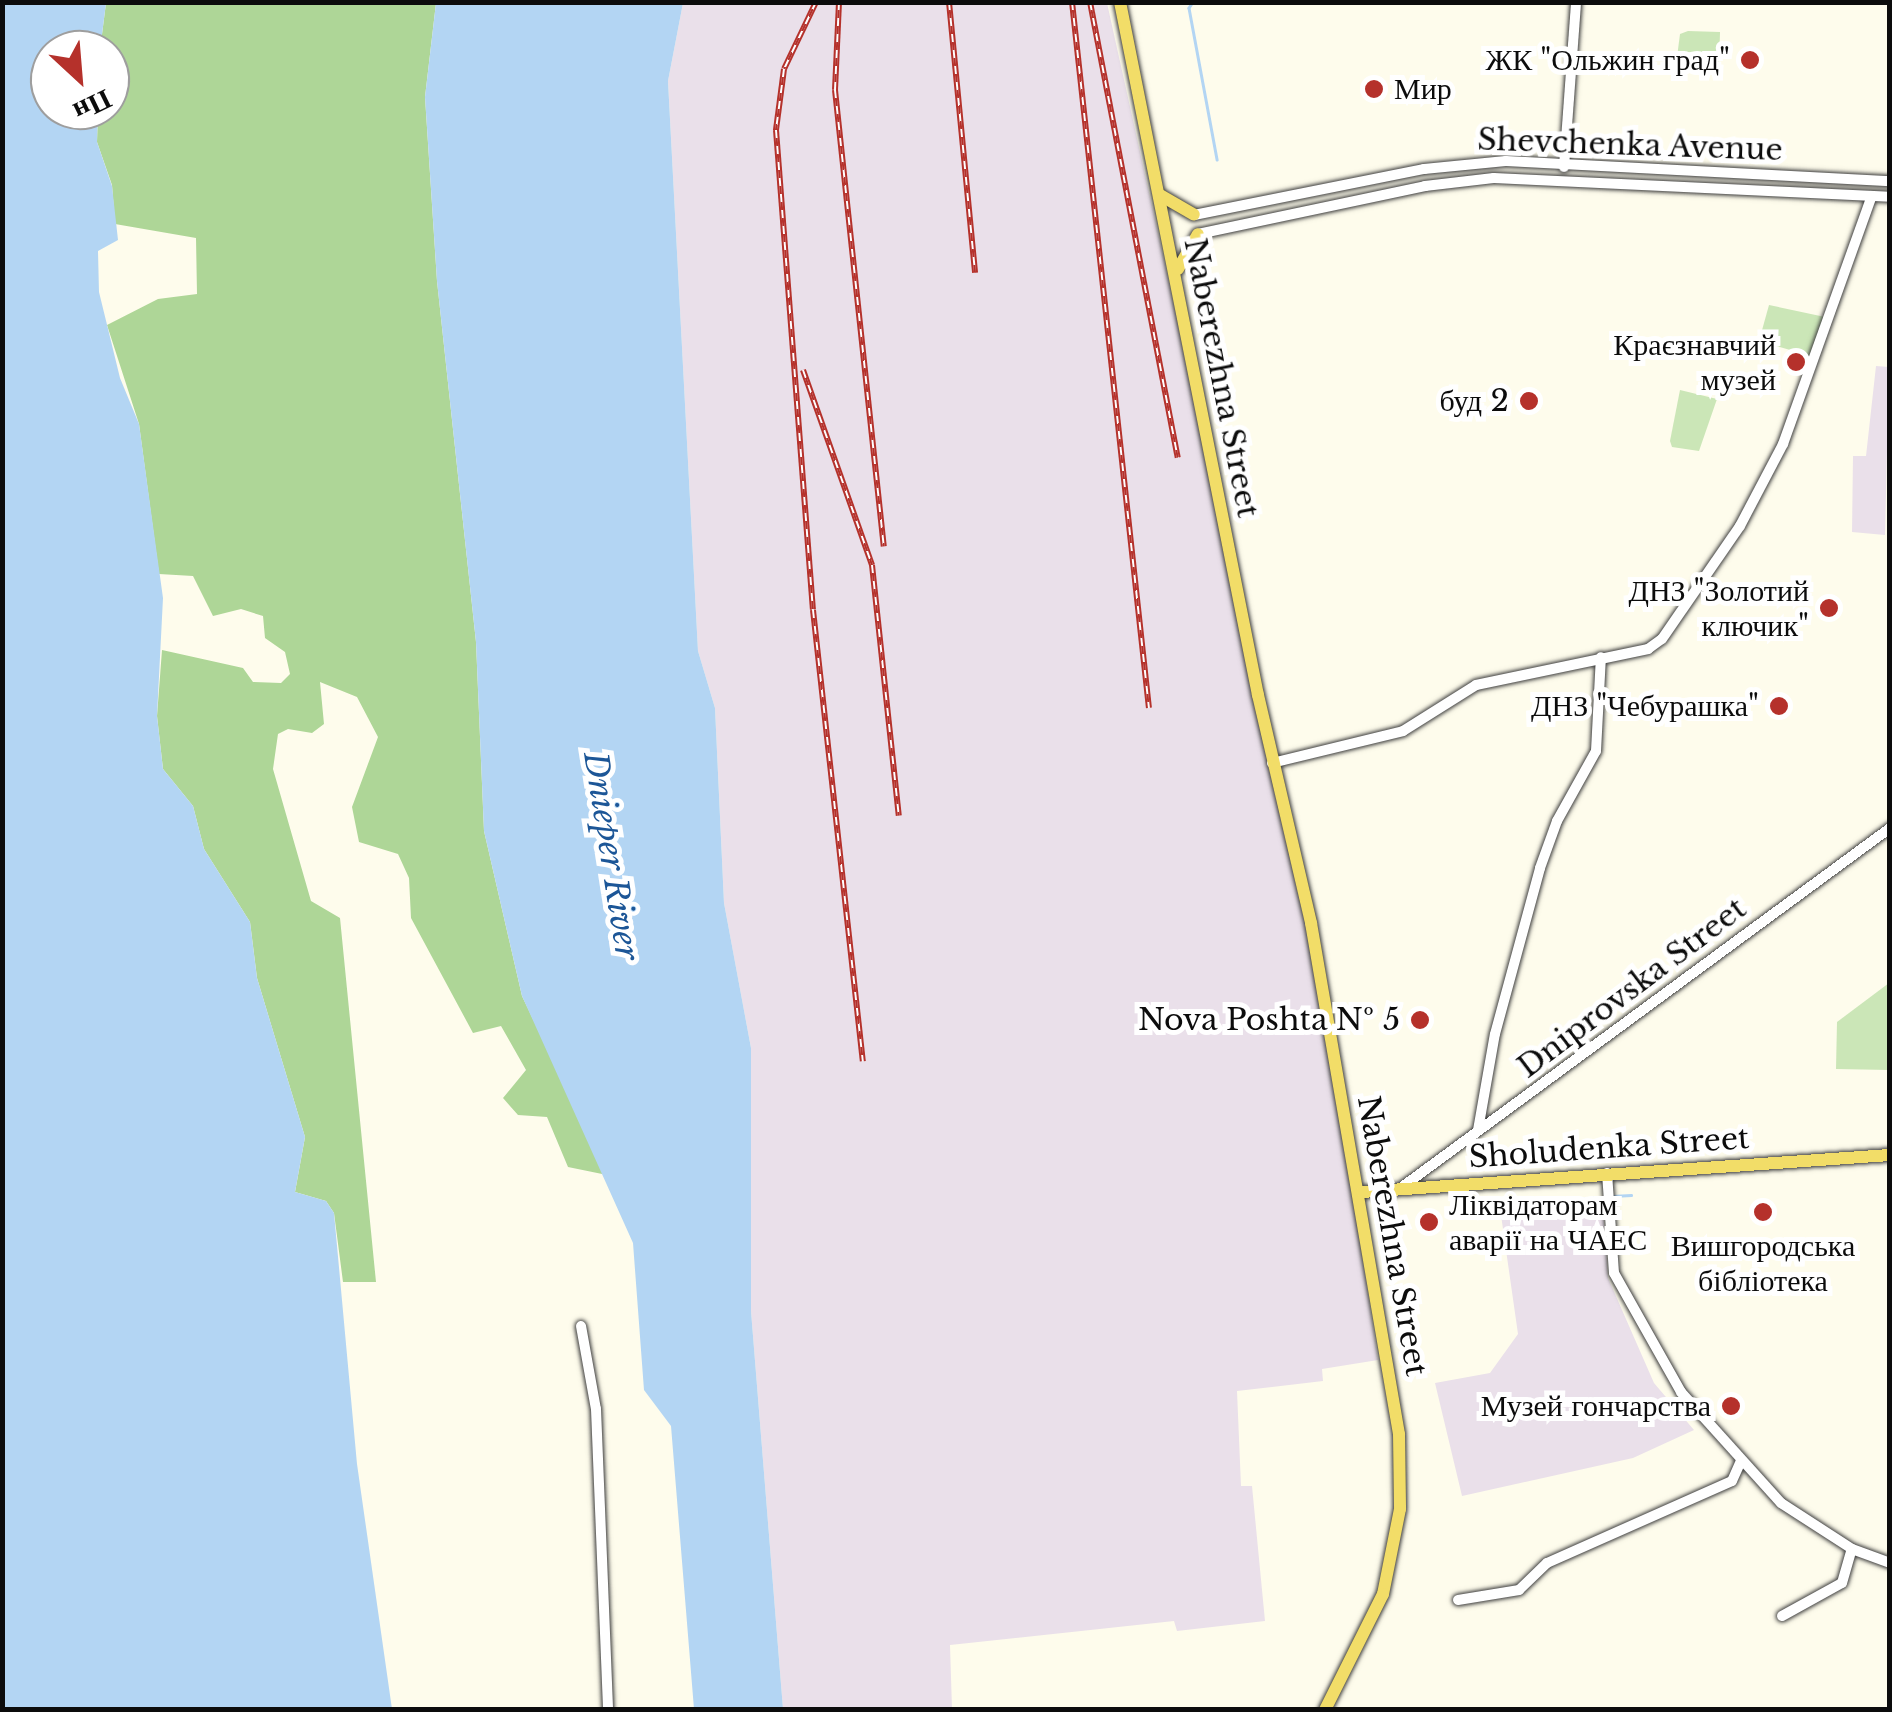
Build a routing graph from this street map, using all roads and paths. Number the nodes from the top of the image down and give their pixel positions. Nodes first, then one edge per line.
1 (1120, 2) edge
2 (1576, 2) edge
3 (1564, 162) junction
4 (1890, 166) edge
5 (1760, 174) junction
6 (1564, 178) junction
7 (1887, 181) edge
8 (1758, 191) junction
9 (1160, 195) junction
10 (1872, 196) junction
11 (1890, 197) edge
12 (1250, 204) junction
13 (1194, 215) junction
14 (1254, 222) junction
15 (1168, 232) junction
16 (1198, 234) junction
17 (1176, 276) junction
18 (1601, 656) junction
19 (1272, 763) junction
20 (1890, 828) edge
21 (1476, 1135) junction
22 (1890, 1144) edge
23 (1890, 1155) edge
24 (1859, 1156) junction
25 (1606, 1173) junction
26 (1402, 1186) junction
27 (1362, 1192) junction
28 (581, 1326) dead end
29 (1741, 1462) junction
30 (1852, 1549) junction
31 (1890, 1563) edge
32 (1458, 1600) dead end
33 (1782, 1616) dead end
34 (1336, 1693) junction
35 (608, 1710) edge
36 (1324, 1710) edge
37 (1338, 1710) edge

1 - 9 main road, Naberezhna Street
2 - 3 street
3 - 5 street, Shevchenka Avenue
3 - 6 street
3 - 12 street, Shevchenka Avenue
4 - 7 street
5 - 7 street, Shevchenka Avenue
5 - 8 street
6 - 8 street, Shevchenka Avenue
6 - 14 street, Shevchenka Avenue
8 - 10 street, Shevchenka Avenue
9 - 13 main road
9 - 15 main road, Naberezhna Street
10 - 11 street, Shevchenka Avenue
10 - 18 street
12 - 13 street, Shevchenka Avenue
12 - 14 street
13 - 15 main road
14 - 16 street, Shevchenka Avenue
15 - 16 main road
15 - 17 main road, Naberezhna Street
16 - 17 main road
17 - 19 main road, Naberezhna Street
18 - 19 street
18 - 21 street
19 - 27 main road, Naberezhna Street
20 - 21 street, Dniprovska Street
21 - 26 street, Dniprovska Street
22 - 24 main road, Sholudenka Street
23 - 24 main road, Sholudenka Street
24 - 25 main road, Sholudenka Street
25 - 26 main road, Sholudenka Street
25 - 29 street
26 - 27 main road, Sholudenka Street
27 - 34 main road, Naberezhna Street
28 - 35 street
29 - 30 street
29 - 32 street
30 - 31 street
30 - 33 street
34 - 36 main road, Naberezhna Street
34 - 37 street

